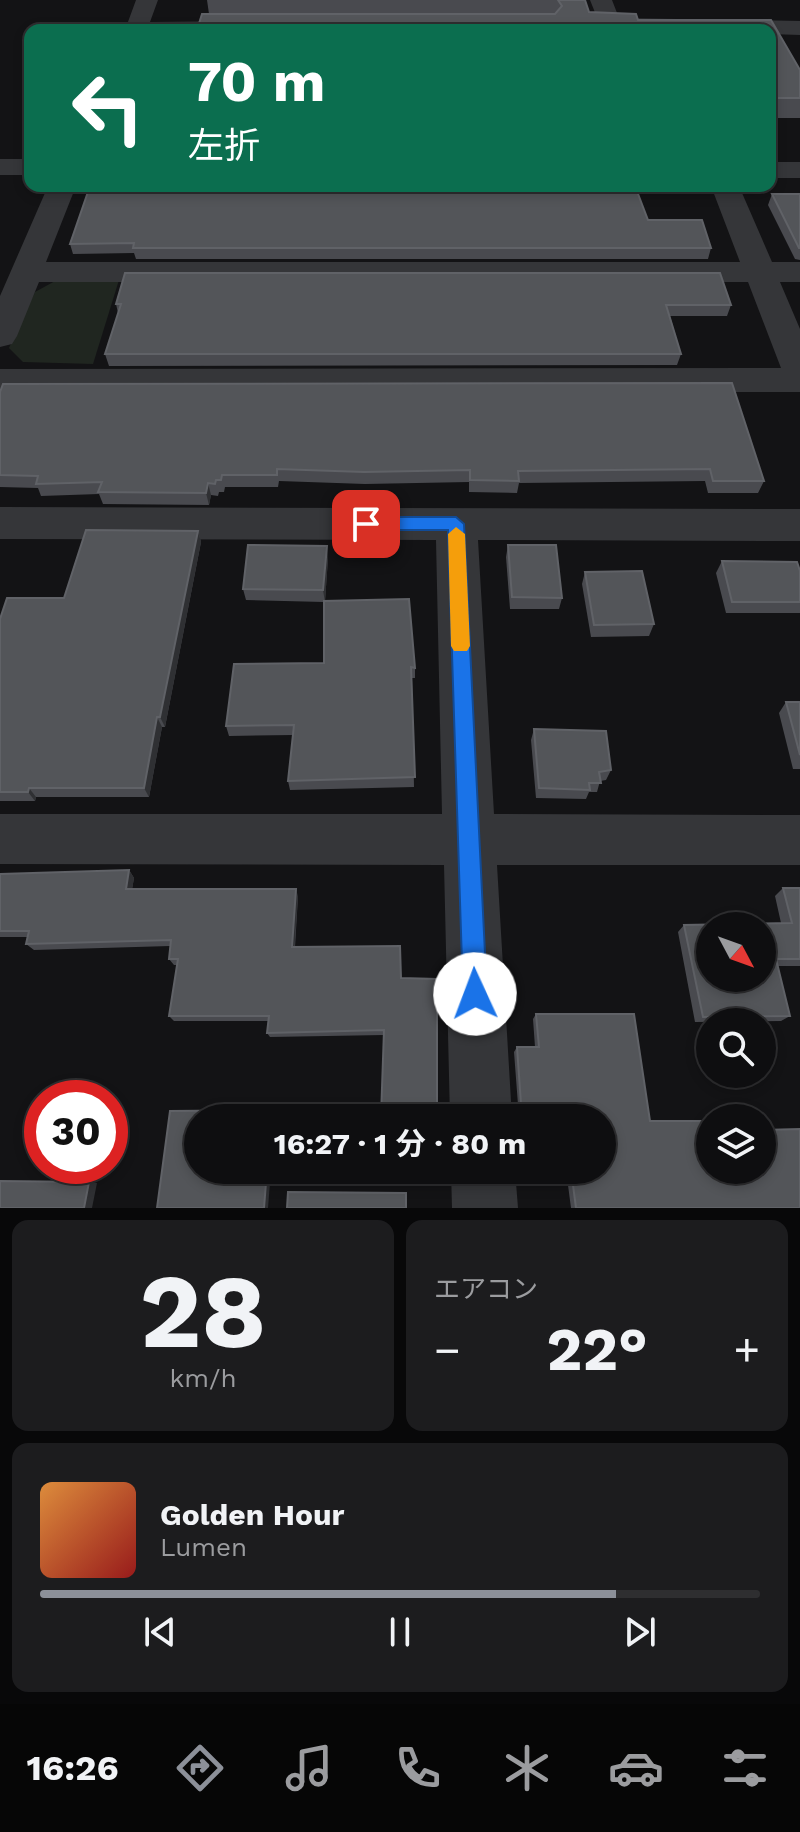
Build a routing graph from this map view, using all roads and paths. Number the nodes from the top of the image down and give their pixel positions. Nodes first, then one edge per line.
1 (147, 0) edge
2 (601, 0) edge
3 (138, 24) edge
4 (610, 24) edge
5 (776, 28) edge
6 (800, 28) edge
7 (0, 167) edge
8 (24, 167) edge
9 (776, 170) edge
10 (800, 170) edge
11 (60, 192) edge
12 (727, 192) edge
13 (28, 272) junction
14 (759, 272) junction
15 (800, 272) edge
16 (0, 336) edge
17 (800, 371) edge
18 (800, 380) edge
19 (0, 381) edge
20 (456, 524) junction
21 (800, 525) edge
22 (2, 531) edge
23 (468, 838) junction
24 (0, 839) edge
25 (800, 840) edge
26 (480, 1104) edge
27 (484, 1184) edge
28 (485, 1208) edge

1 - 3 street
2 - 4 street
5 - 6 street
7 - 8 street
9 - 10 street
11 - 13 street
12 - 14 street
13 - 14 street
13 - 16 street
14 - 15 street
14 - 17 street
18 - 19 street
20 - 21 street
20 - 22 street
20 - 23 street
23 - 24 street
23 - 25 street
23 - 26 street
27 - 28 street

